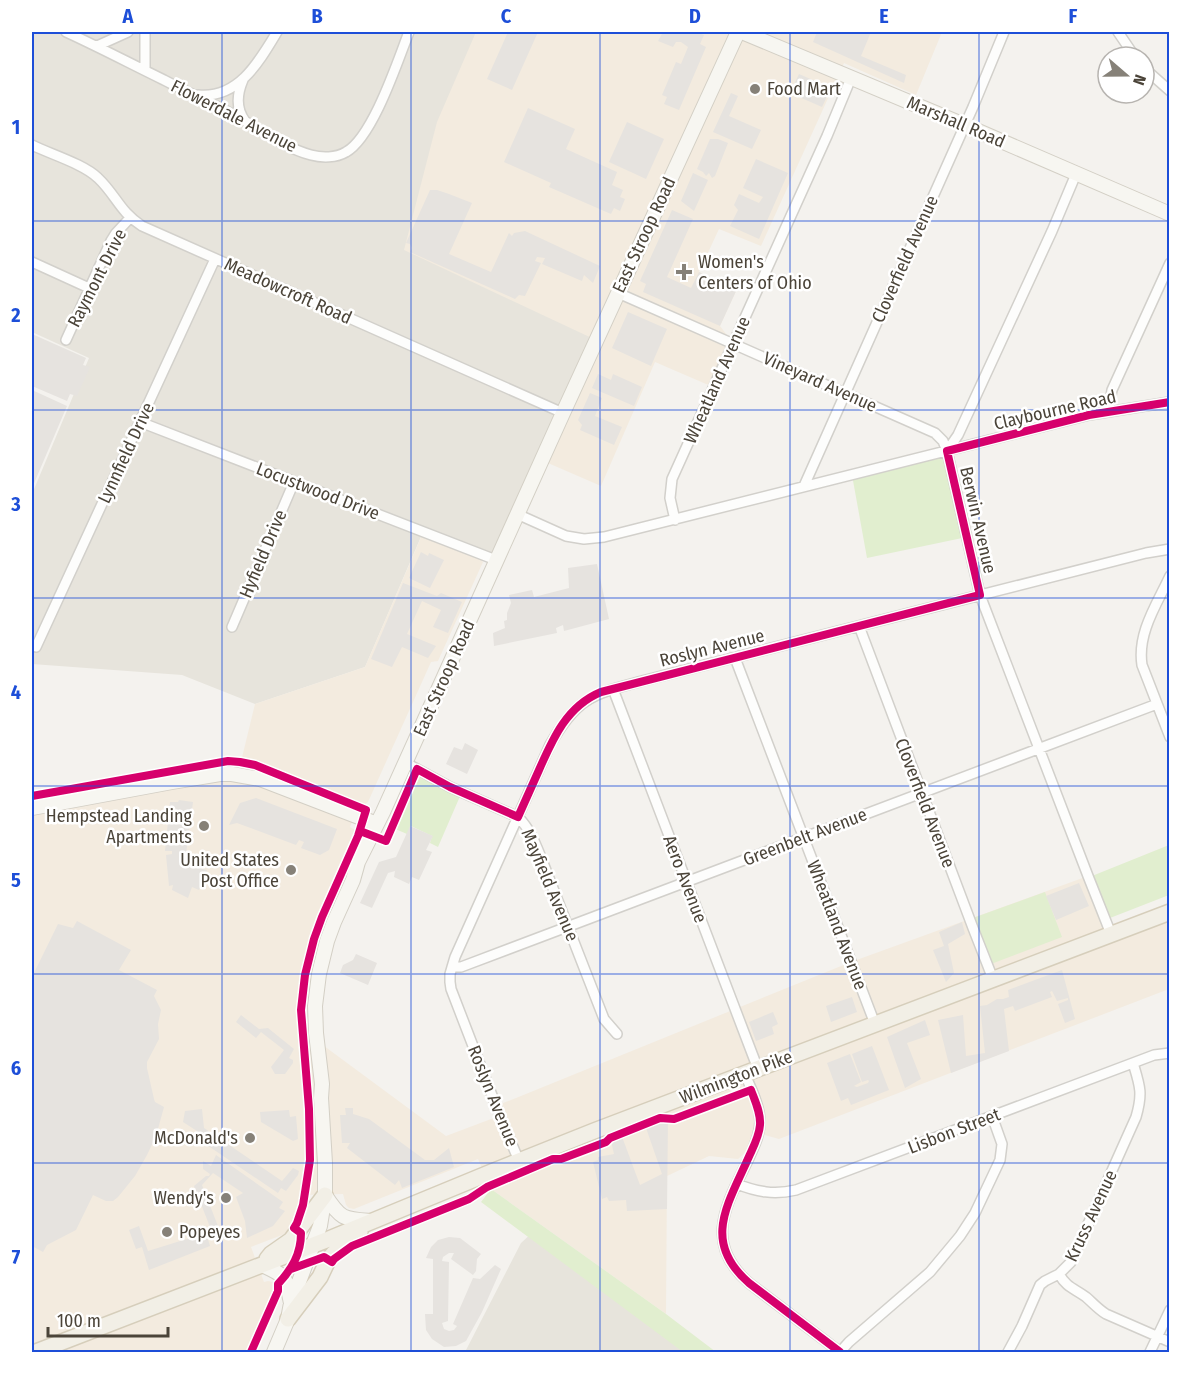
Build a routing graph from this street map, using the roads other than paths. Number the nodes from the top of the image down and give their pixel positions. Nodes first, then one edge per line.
1 (66, 32) edge
2 (128, 32) edge
3 (145, 32) edge
4 (277, 32) edge
5 (409, 32) edge
6 (740, 32) edge
7 (1004, 32) edge
8 (1118, 32) edge
9 (1127, 45) edge
10 (97, 46) junction
11 (145, 70) junction
12 (850, 78) junction
13 (1156, 79) edge
14 (243, 81) junction
15 (1170, 91) edge
16 (190, 93) junction
17 (247, 122) junction
18 (964, 125) junction
19 (32, 145) edge
20 (1076, 174) junction
21 (1170, 214) edge
22 (130, 218) junction
23 (215, 259) junction
24 (32, 262) edge
25 (1170, 263) edge
26 (89, 288) junction
27 (618, 292) junction
28 (66, 340) dead end
29 (733, 343) junction
30 (845, 394) junction
31 (1170, 402) edge
32 (1107, 412) junction
33 (563, 413) junction
34 (140, 422) junction
35 (947, 451) junction
36 (294, 482) junction
37 (804, 486) junction
38 (517, 514) junction
39 (675, 520) junction
40 (1170, 549) edge
41 (496, 560) junction
42 (1170, 576) edge
43 (980, 595) junction
44 (859, 626) junction
45 (232, 627) dead end
46 (36, 647) dead end
47 (735, 658) junction
48 (613, 689) junction
49 (1157, 704) junction
50 (1170, 737) edge
51 (1039, 749) junction
52 (406, 762) junction
53 (922, 793) junction
54 (32, 808) edge
55 (518, 817) junction
56 (376, 824) junction
57 (804, 838) junction
58 (687, 882) junction
59 (1170, 912) edge
60 (568, 927) junction
61 (1111, 934) junction
62 (452, 967) junction
63 (993, 979) junction
64 (875, 1024) junction
65 (617, 1034) dead end
66 (1170, 1053) edge
67 (1133, 1063) junction
68 (751, 1072) junction
69 (992, 1116) junction
70 (519, 1161) junction
71 (737, 1184) junction
72 (325, 1195) junction
73 (372, 1221) junction
74 (313, 1246) junction
75 (262, 1265) junction
76 (1059, 1274) junction
77 (291, 1303) junction
78 (1170, 1310) edge
79 (288, 1319) junction
80 (1157, 1337) junction
81 (1170, 1342) edge
82 (36, 1353) edge
83 (274, 1353) edge
84 (840, 1353) edge
85 (1008, 1353) edge
86 (1150, 1353) edge

1 - 10 street, Flowerdale Avenue
2 - 10 street
3 - 11 street
4 - 14 street
5 - 17 street, Flowerdale Avenue
6 - 12 main road, Marshall Road
6 - 27 main road, East Stroop Road
7 - 18 street, Cloverfield Avenue
8 - 9 street
10 - 11 street, Flowerdale Avenue
11 - 16 street, Flowerdale Avenue
12 - 18 main road, Marshall Road
12 - 29 street, Wheatland Avenue
13 - 15 street
14 - 16 street
14 - 17 street
16 - 17 street, Flowerdale Avenue
18 - 20 main road, Marshall Road
18 - 30 street, Cloverfield Avenue
19 - 22 street, Meadowcroft Road
20 - 21 main road, Marshall Road
20 - 35 street, Berwin Avenue
22 - 23 street, Meadowcroft Road
22 - 26 street, Raymont Drive
23 - 33 street, Meadowcroft Road
23 - 34 street, Lynnfield Drive
24 - 26 street
25 - 32 street
26 - 28 street, Raymont Drive
27 - 29 street, Vineyard Avenue
27 - 33 main road, East Stroop Road
29 - 30 street, Vineyard Avenue
29 - 39 street, Wheatland Avenue
30 - 35 street, Vineyard Avenue
30 - 37 street, Cloverfield Avenue
31 - 32 street, Claybourne Road
32 - 35 street, Claybourne Road
33 - 38 main road, East Stroop Road
34 - 36 street, Locustwood Drive
34 - 46 street, Lynnfield Drive
35 - 37 street, Claybourne Road
35 - 43 street, Berwin Avenue
36 - 41 street, Locustwood Drive
36 - 45 street, Hyfield Drive
37 - 39 street, Claybourne Road
38 - 39 street, Claybourne Road
38 - 41 main road, East Stroop Road
40 - 43 street, Roslyn Avenue
41 - 52 main road, East Stroop Road
42 - 49 street
43 - 44 street, Roslyn Avenue
43 - 51 street, Berwin Avenue
44 - 47 street, Roslyn Avenue
44 - 53 street, Cloverfield Avenue
47 - 48 street, Roslyn Avenue
47 - 57 street, Wheatland Avenue
48 - 55 street, Roslyn Avenue
48 - 58 street, Aero Avenue
49 - 50 street
49 - 51 street, Greenbelt Avenue
51 - 53 street, Greenbelt Avenue
51 - 61 street, Berwin Avenue
52 - 55 street, Mayfield Avenue
52 - 56 main road, East Stroop Road
53 - 57 street, Greenbelt Avenue
53 - 63 street, Cloverfield Avenue
54 - 56 main road
55 - 60 street, Mayfield Avenue
55 - 62 street, Roslyn Avenue
56 - 72 main road, East Stroop Road
57 - 58 street, Greenbelt Avenue
57 - 64 street, Wheatland Avenue
58 - 60 street, Greenbelt Avenue
58 - 68 street, Aero Avenue
59 - 61 main road, Wilmington Pike
60 - 62 street, Greenbelt Avenue
60 - 65 street, Mayfield Avenue
61 - 63 main road, Wilmington Pike
62 - 70 street, Roslyn Avenue
63 - 64 main road, Wilmington Pike
64 - 68 main road, Wilmington Pike
66 - 67 street, Lisbon Street
67 - 69 street, Lisbon Street
67 - 76 street, Kruss Avenue
68 - 70 main road, Wilmington Pike
68 - 71 street, Aero Avenue
69 - 71 street, Lisbon Street
69 - 84 street
70 - 73 main road, Wilmington Pike
71 - 84 street, Aero Avenue
72 - 73 main road
72 - 74 main road, East Stroop Road
72 - 75 main road
73 - 74 main road, Wilmington Pike
73 - 79 main road
74 - 75 main road, Wilmington Pike
74 - 77 main road, East Stroop Road
75 - 77 main road
75 - 82 main road, Wilmington Pike
76 - 80 street
76 - 85 street, Kruss Avenue
77 - 79 main road, East Stroop Road
78 - 80 street
79 - 83 main road, East Stroop Road
80 - 81 street
80 - 86 street

